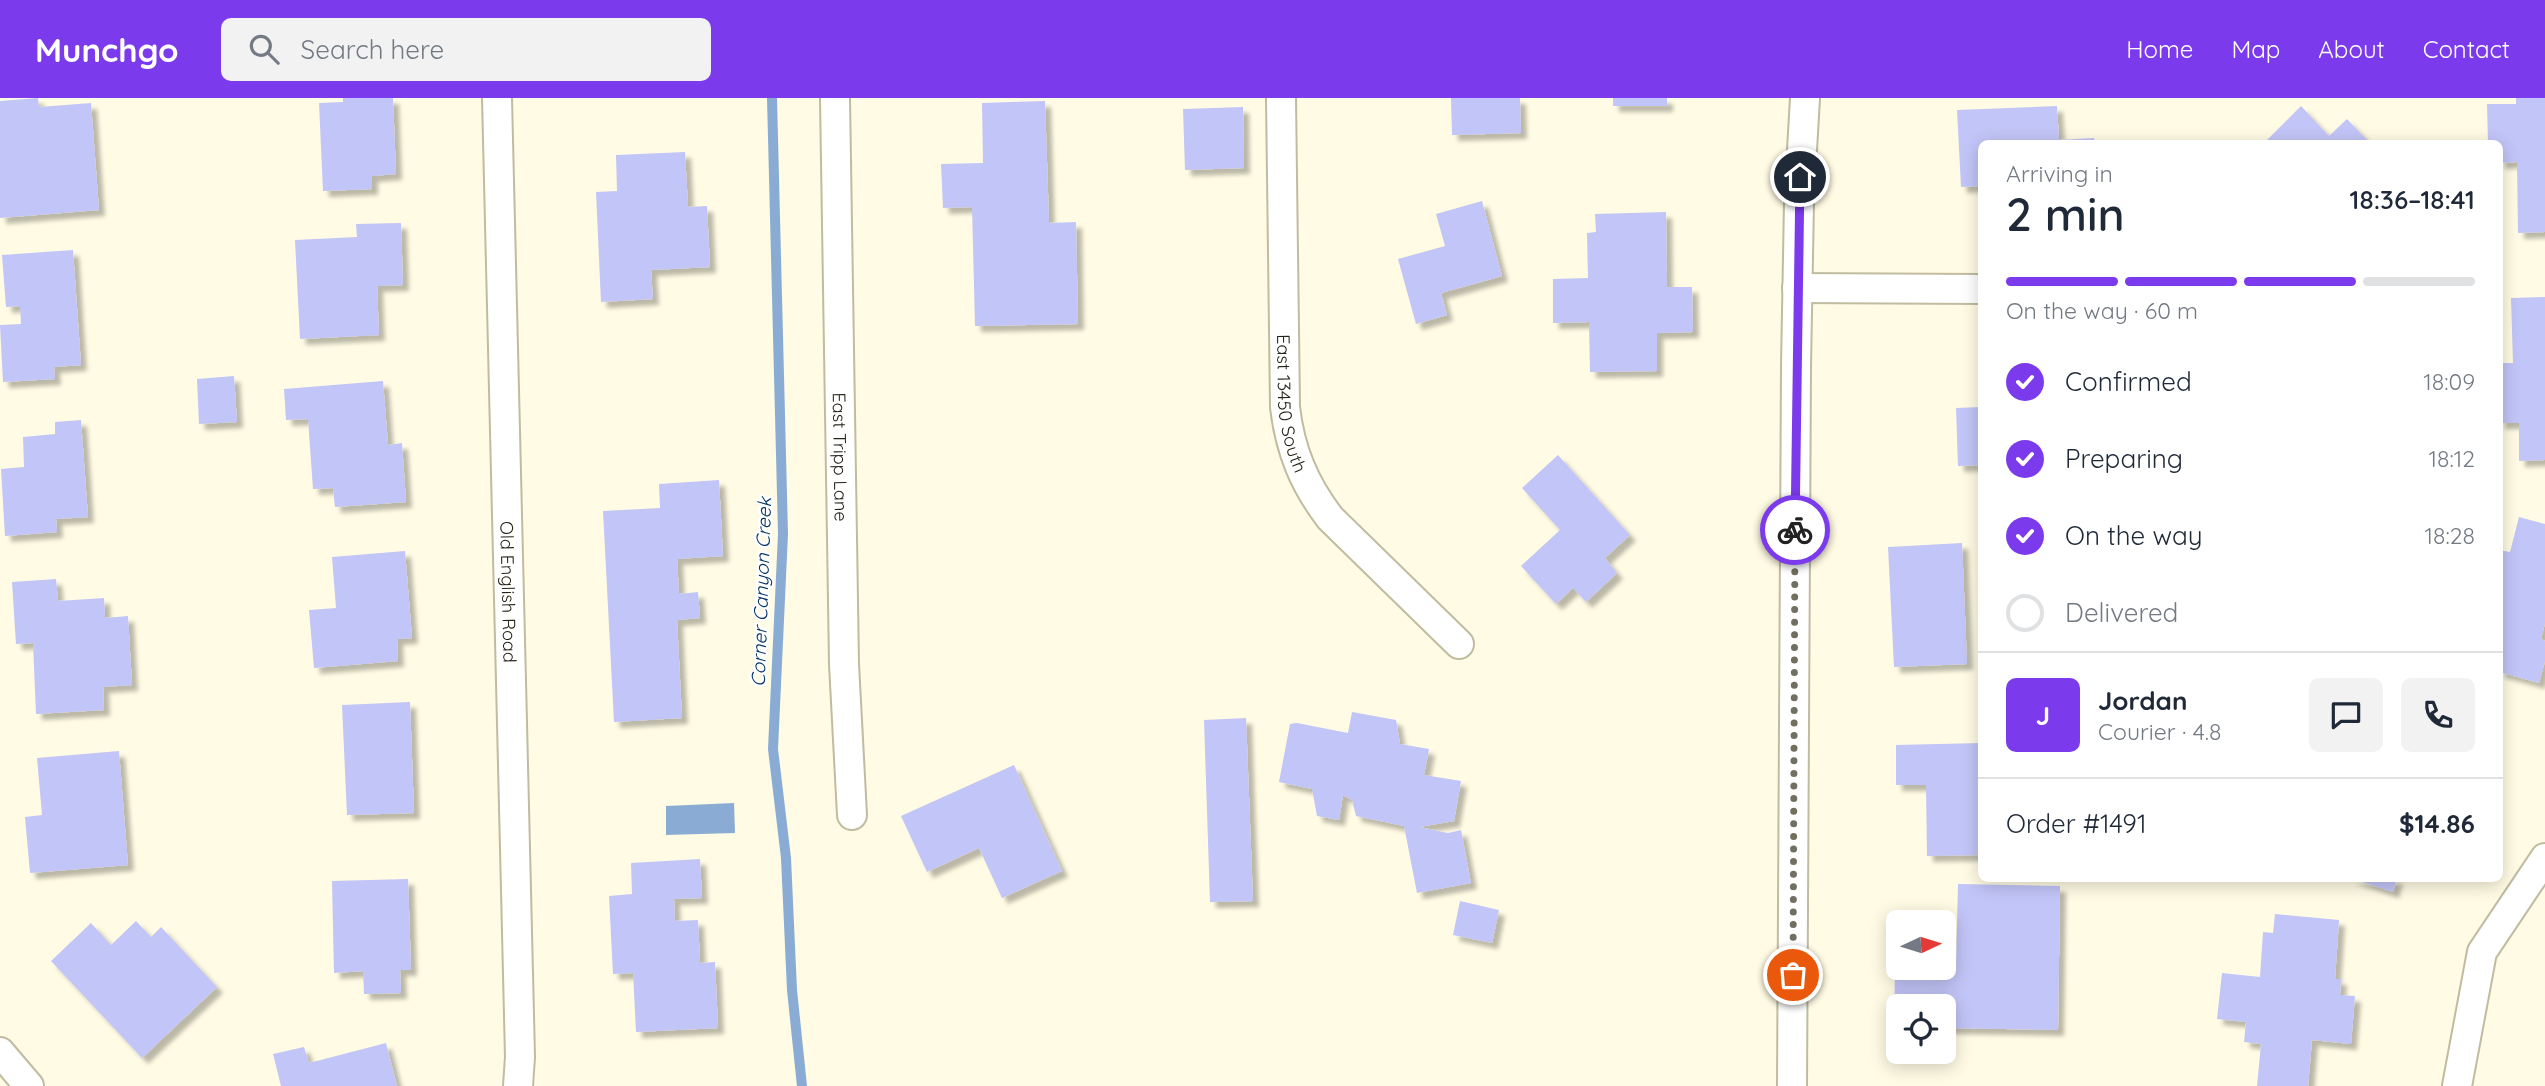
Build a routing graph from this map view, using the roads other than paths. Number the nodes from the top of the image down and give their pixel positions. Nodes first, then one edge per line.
1 (497, 98) edge
2 (835, 98) edge
3 (1281, 98) edge
4 (1805, 98) edge
5 (1797, 288) junction
6 (1978, 289) edge
7 (1459, 644) dead end
8 (852, 815) dead end
9 (2545, 858) edge
10 (0, 1052) edge
11 (29, 1086) edge
12 (518, 1086) edge
13 (1792, 1086) edge
14 (2456, 1086) edge

1 - 12 street, Old English Road
2 - 8 street, East Tripp Lane
3 - 7 street, East 13450 South
4 - 5 street
5 - 6 street
5 - 13 street
9 - 14 street
10 - 11 street

